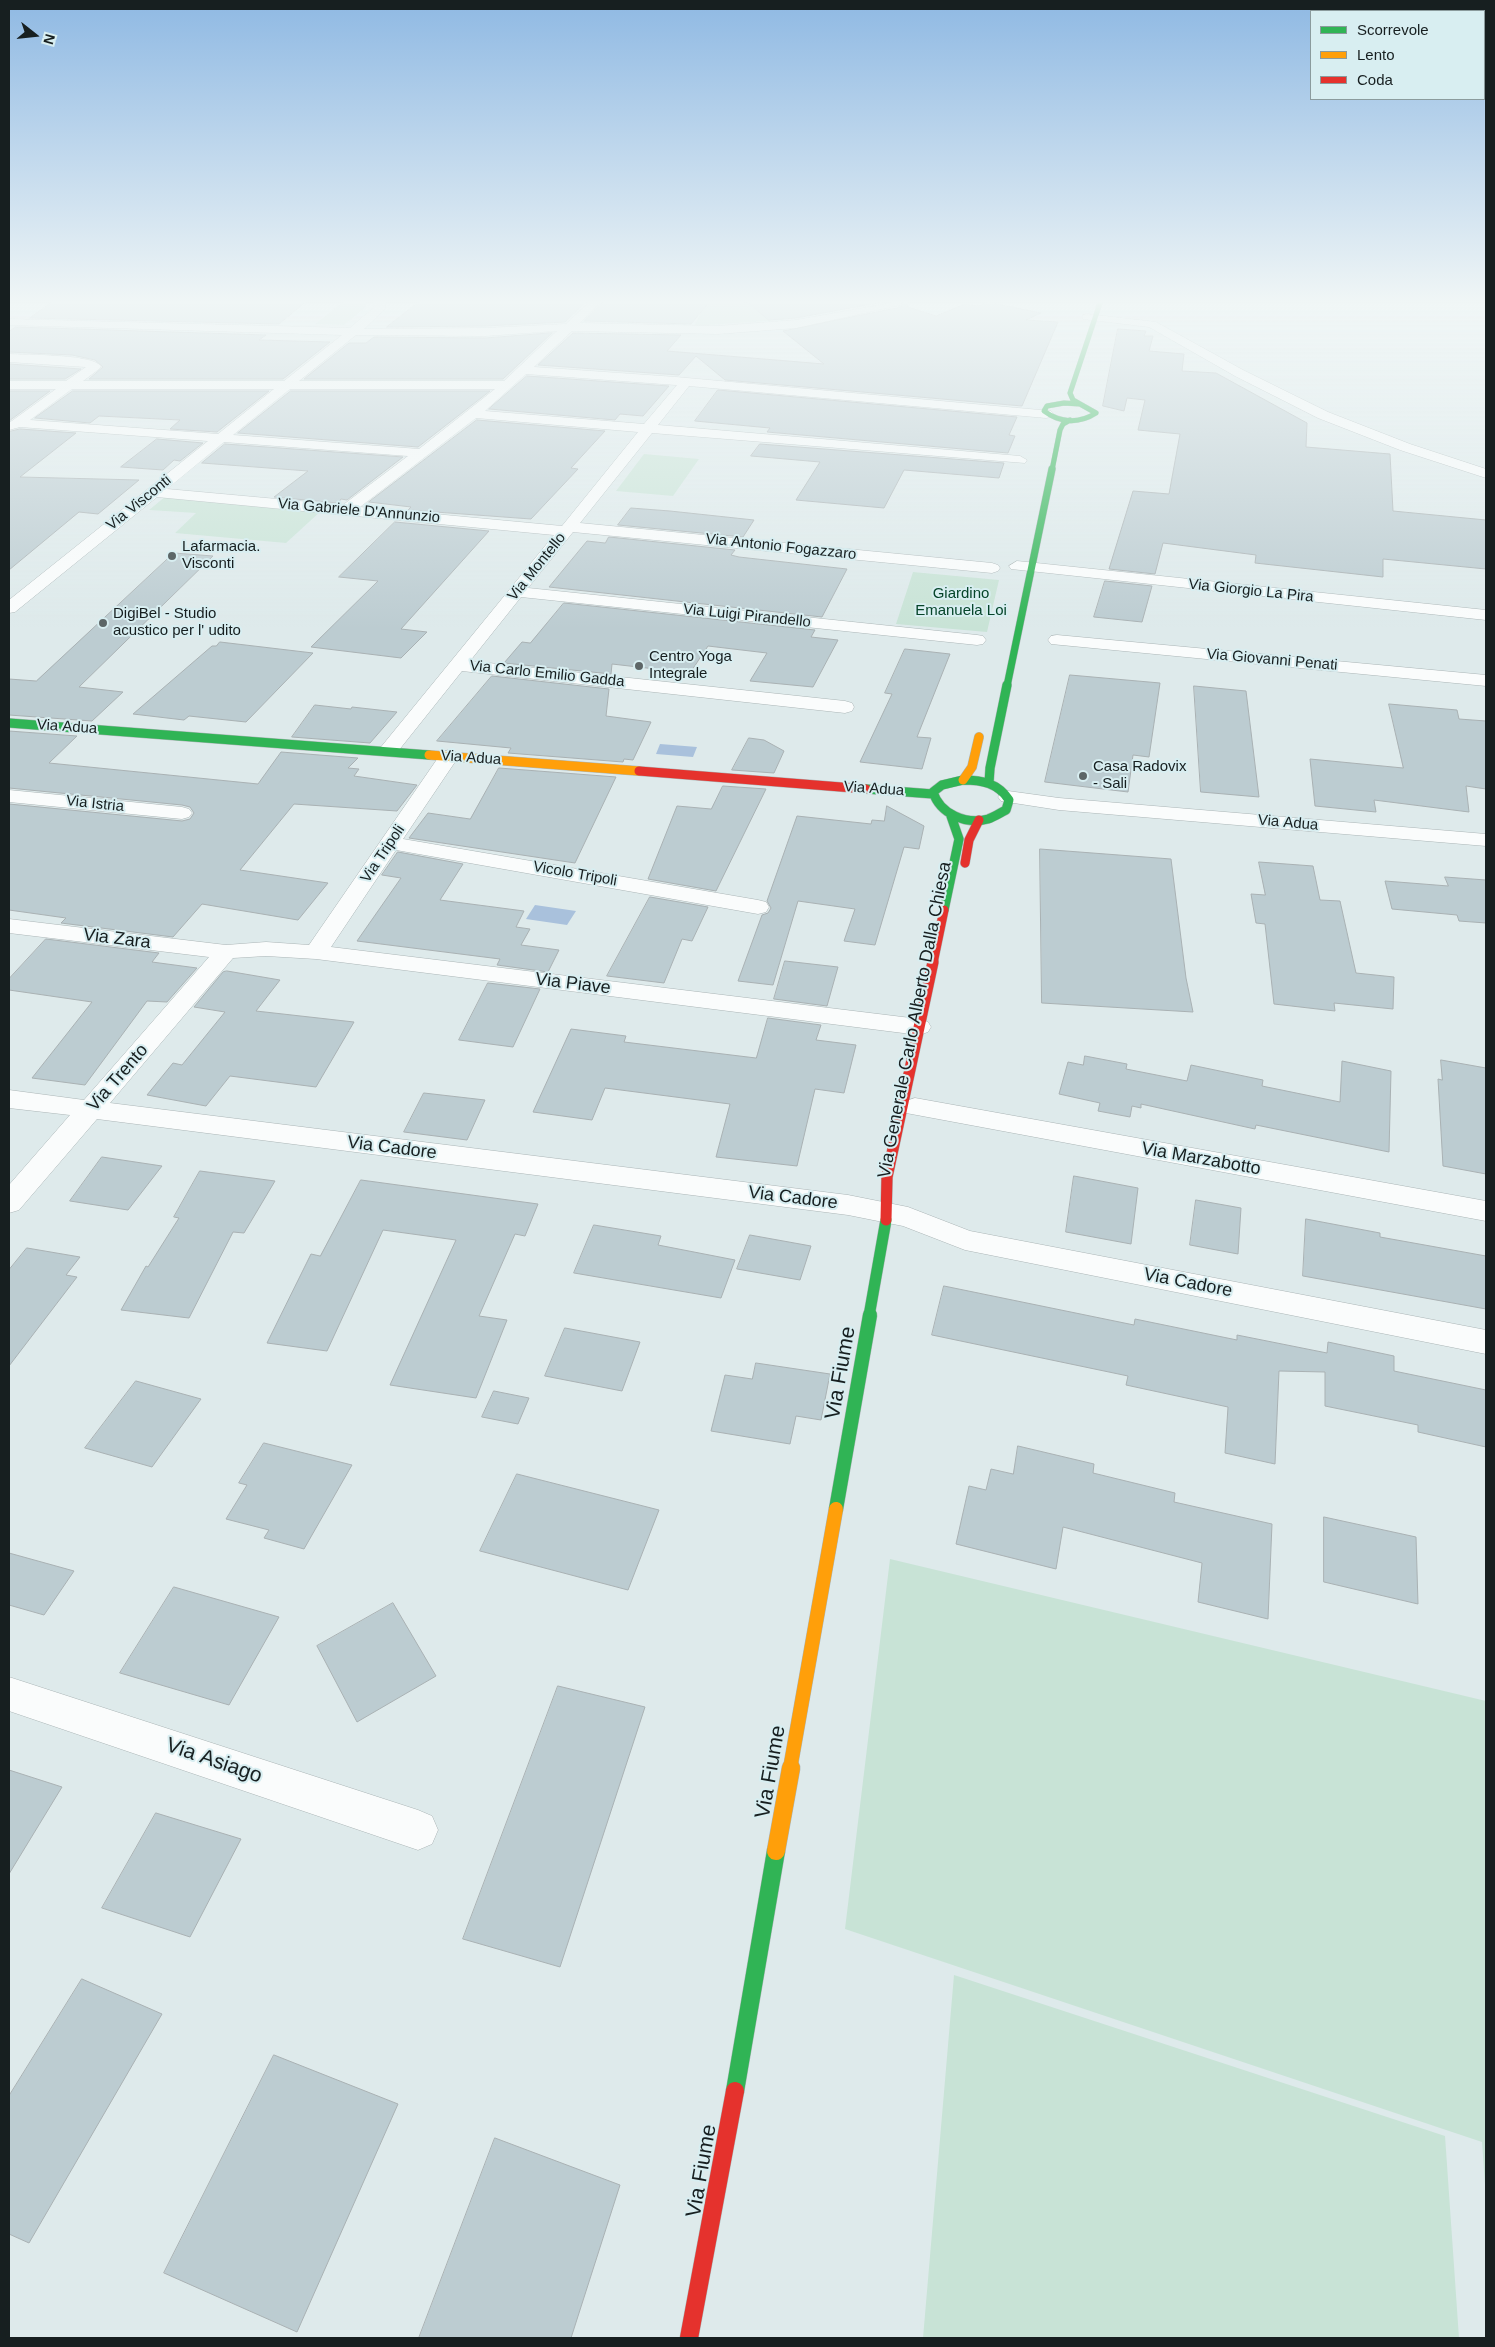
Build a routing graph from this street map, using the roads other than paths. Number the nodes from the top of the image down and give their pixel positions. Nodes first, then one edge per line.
1 (36, 410) edge
2 (254, 410) edge
3 (478, 410) edge
4 (664, 410) edge
5 (1006, 410) edge
6 (1056, 410) edge
7 (1093, 410) edge
8 (1313, 410) edge
9 (1049, 411) junction
10 (473, 414) junction
11 (1070, 420) junction
12 (13, 426) edge
13 (648, 429) junction
14 (219, 438) junction
15 (421, 453) junction
16 (1042, 458) dead end
17 (1020, 460) dead end
18 (1486, 474) edge
19 (153, 492) junction
20 (347, 510) junction
21 (568, 529) junction
22 (1021, 565) junction
23 (992, 568) dead end
24 (517, 592) junction
25 (9, 608) edge
26 (1486, 615) edge
27 (976, 640) dead end
28 (1057, 640) dead end
29 (458, 665) junction
30 (1486, 681) edge
31 (845, 707) dead end
32 (9, 722) edge
33 (982, 724) dead end
34 (388, 751) junction
35 (449, 756) junction
36 (964, 780) junction
37 (989, 783) junction
38 (933, 794) junction
39 (9, 796) edge
40 (1007, 803) junction
41 (182, 813) dead end
42 (951, 816) junction
43 (979, 820) junction
44 (1486, 840) edge
45 (391, 844) junction
46 (758, 906) dead end
47 (9, 926) edge
48 (226, 952) junction
49 (316, 952) junction
50 (919, 1026) junction
51 (924, 1063) dead end
52 (9, 1099) edge
53 (916, 1107) dead end
54 (90, 1110) junction
55 (893, 1200) junction
56 (9, 1203) edge
57 (1486, 1211) edge
58 (1486, 1342) edge
59 (9, 1694) edge
60 (418, 1830) dead end
61 (689, 2338) edge

1 - 12 street
2 - 14 street, Via Visconti
3 - 10 street
4 - 13 street, Via Montello
5 - 9 street
6 - 9 street
7 - 11 street
8 - 18 street
9 - 11 street
9 - 16 street
10 - 13 street
10 - 15 street
11 - 22 street
12 - 14 street
13 - 17 street
13 - 21 street, Via Montello
14 - 15 street
14 - 19 street, Via Visconti
15 - 20 street
19 - 20 street, Via Gabriele D'Annunzio
19 - 25 street, Via Visconti
20 - 21 street, Via Gabriele D'Annunzio
21 - 23 street, Via Antonio Fogazzaro
21 - 24 street, Via Montello
22 - 26 street, Via Giorgio La Pira
22 - 37 street
24 - 27 street, Via Luigi Pirandello
24 - 29 street, Via Montello
28 - 30 street, Via Giovanni Penati
29 - 31 street, Via Carlo Emilio Gadda
29 - 34 street, Via Montello
32 - 34 street, Via Adua
33 - 36 street
34 - 35 street, Via Adua
35 - 38 street, Via Adua
35 - 45 street, Via Tripoli
36 - 37 street
36 - 38 street
37 - 40 street
38 - 42 street
39 - 41 street, Via Istria
40 - 43 street
40 - 44 street, Via Adua
42 - 43 street
42 - 50 street, Via Generale Carlo Alberto Dalla Chiesa
43 - 51 street, Via Generale Carlo Alberto Dalla Chiesa
45 - 46 street, Vicolo Tripoli
45 - 49 street, Via Tripoli
47 - 48 street, Via Zara
48 - 49 street, Via Piave
48 - 54 street, Via Trento
49 - 50 street, Via Piave
50 - 55 street, Via Generale Carlo Alberto Dalla Chiesa
52 - 54 street, Via Cadore
53 - 57 street, Via Marzabotto
54 - 55 street, Via Cadore
54 - 56 street, Via Trento
55 - 58 street, Via Cadore
55 - 61 street, Via Fiume
59 - 60 street, Via Asiago

